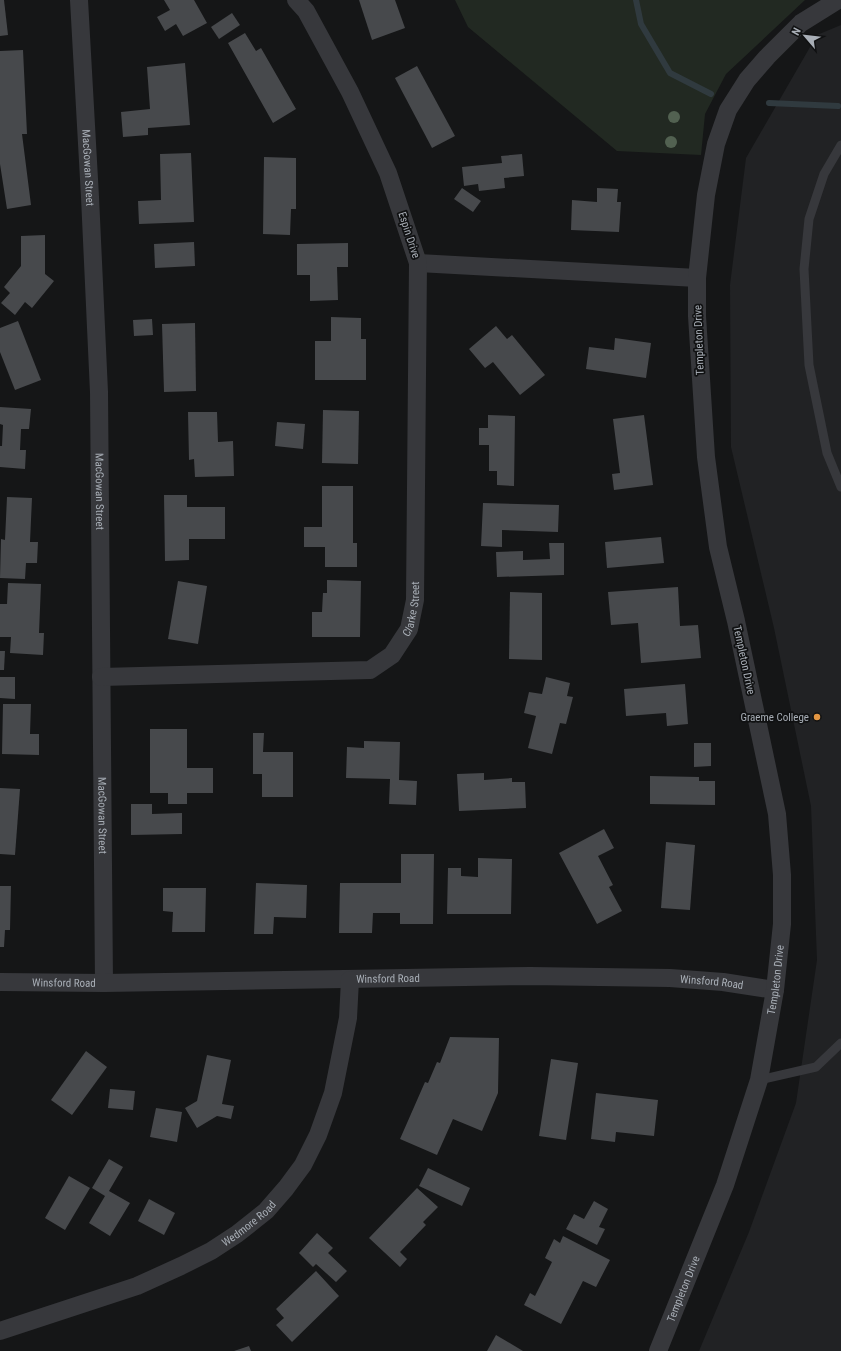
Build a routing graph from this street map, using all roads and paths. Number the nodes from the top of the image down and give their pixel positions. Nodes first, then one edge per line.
1 (79, 0) edge
2 (296, 0) edge
3 (838, 0) edge
4 (841, 145) edge
5 (418, 263) junction
6 (698, 278) junction
7 (841, 487) edge
8 (101, 677) junction
9 (350, 980) junction
10 (0, 982) edge
11 (104, 983) junction
12 (775, 990) junction
13 (841, 1043) edge
14 (759, 1080) junction
15 (0, 1331) edge
16 (658, 1351) edge

1 - 8 street, MacGowan Street
2 - 5 street, Espin Drive
3 - 6 street, Templeton Drive
4 - 7 lane
5 - 6 street, Espin Drive
5 - 8 street, Clarke Street
6 - 12 street, Templeton Drive
8 - 11 street, MacGowan Street
9 - 11 street, Winsford Road
9 - 12 street, Winsford Road
9 - 15 street, Wedmore Road
10 - 11 street, Winsford Road
12 - 14 street, Templeton Drive
13 - 14 lane
14 - 16 street, Templeton Drive

